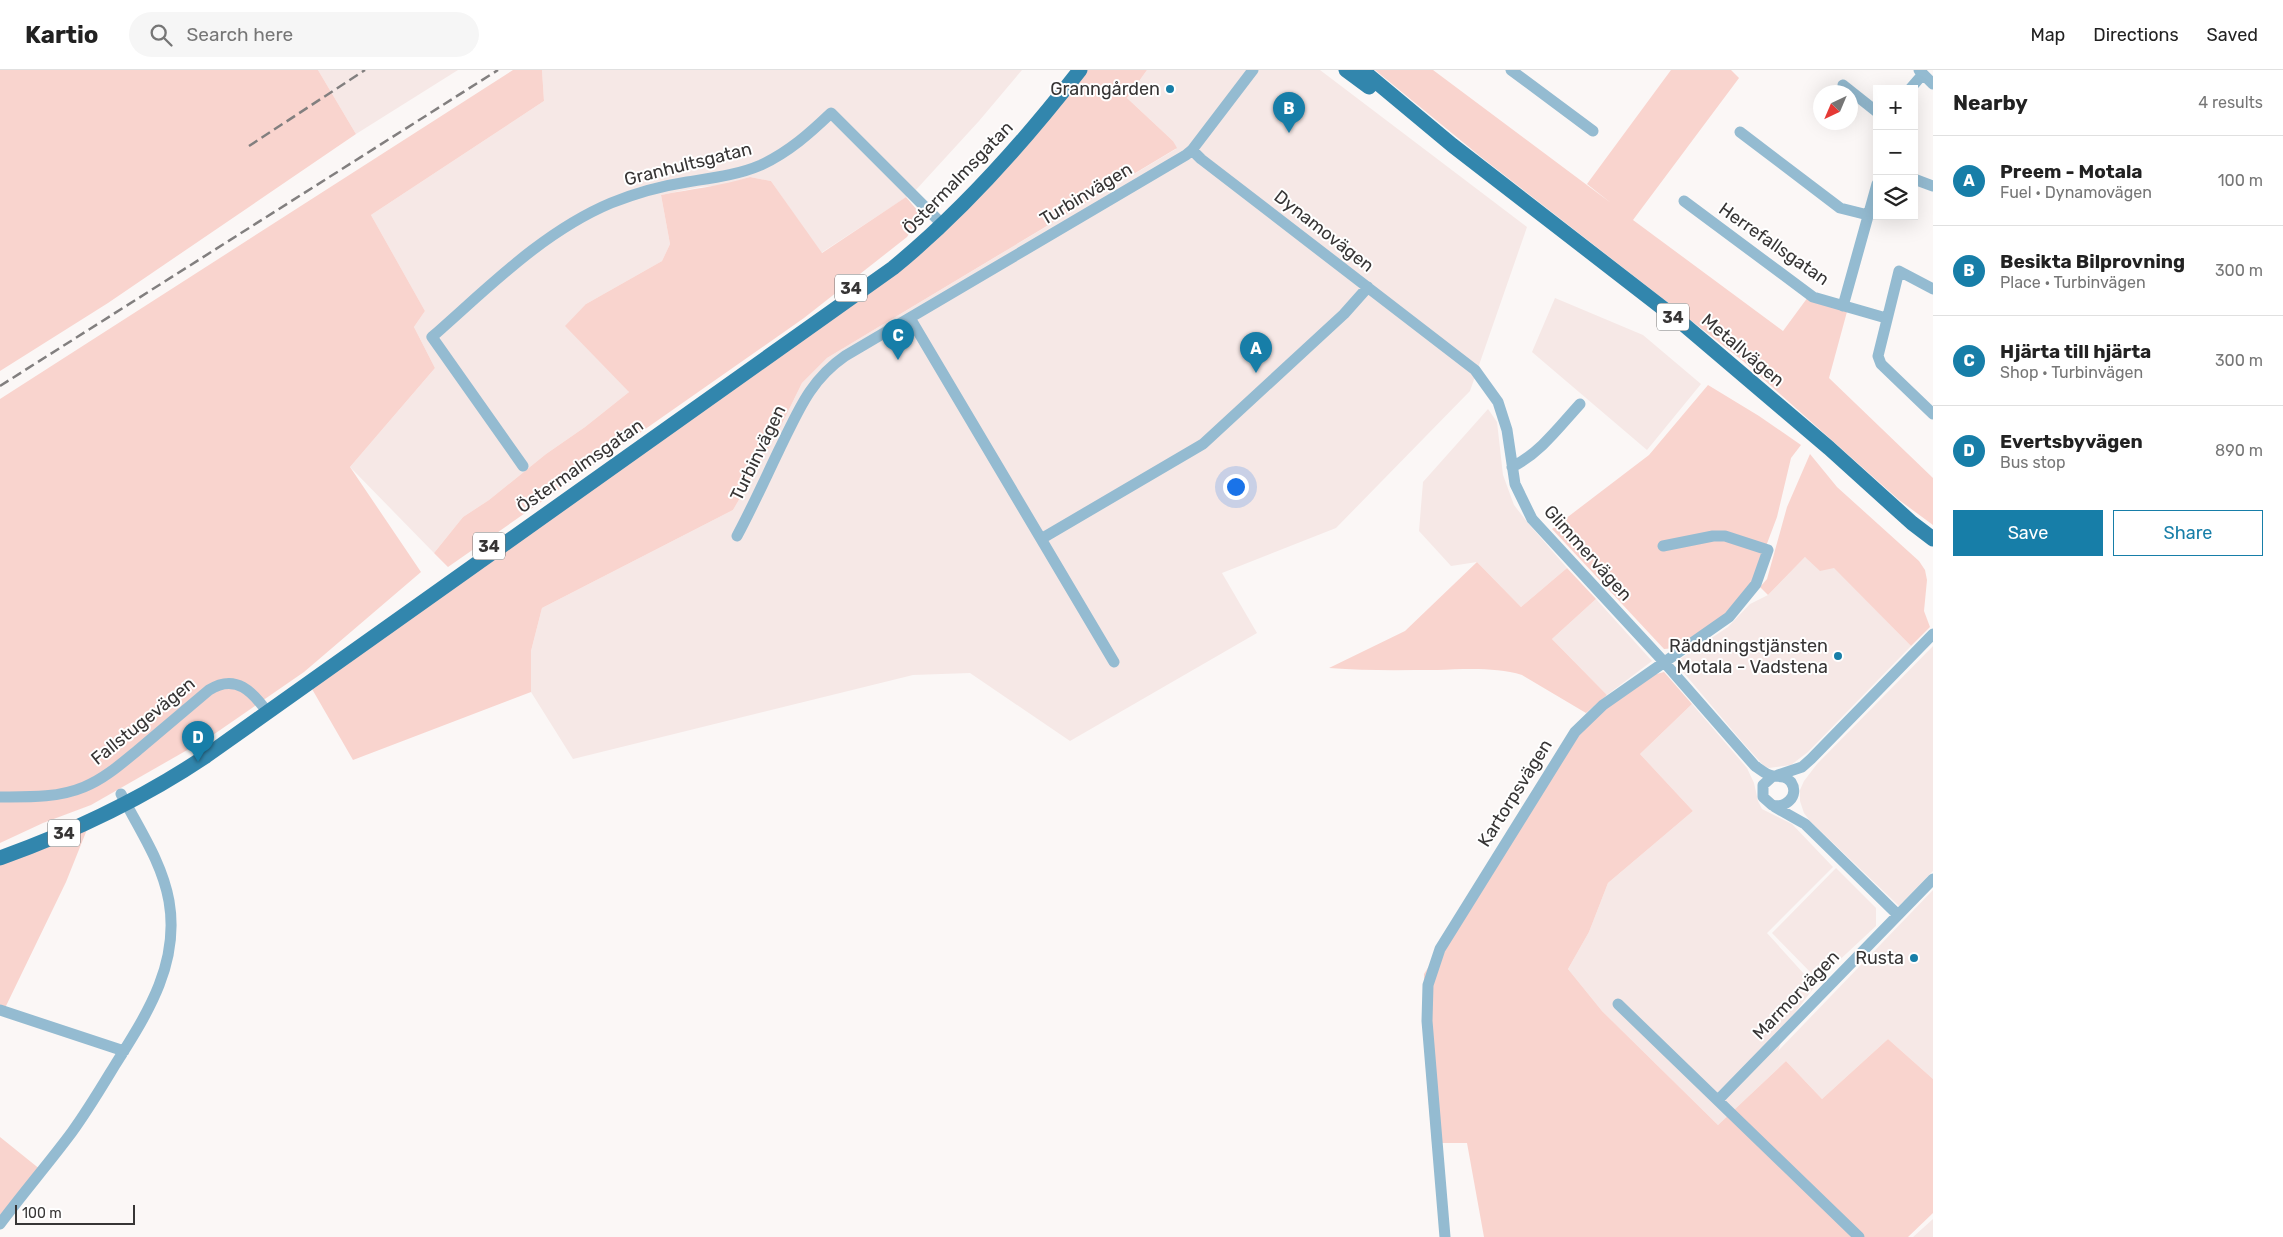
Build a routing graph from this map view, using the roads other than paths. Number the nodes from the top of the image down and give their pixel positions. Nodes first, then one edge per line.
1 (1070, 70) edge
2 (1080, 70) edge
3 (1253, 70) edge
4 (1346, 70) edge
5 (1362, 70) edge
6 (1511, 70) edge
7 (1921, 72) edge
8 (1933, 84) edge
9 (1913, 85) edge
10 (1858, 97) edge
11 (1873, 109) edge
12 (1593, 132) dead end
13 (1740, 132) dead end
14 (1452, 145) junction
15 (1192, 150) junction
16 (1918, 180) edge
17 (1933, 186) edge
18 (1873, 198) edge
19 (1684, 202) dead end
20 (1868, 215) junction
21 (940, 221) junction
22 (1368, 287) junction
23 (1933, 289) edge
24 (1843, 306) junction
25 (910, 318) junction
26 (1886, 318) junction
27 (1580, 404) dead end
28 (1933, 414) edge
29 (523, 466) dead end
30 (1512, 467) junction
31 (1886, 499) junction
32 (1933, 529) edge
33 (737, 536) dead end
34 (1041, 539) junction
35 (1933, 539) edge
36 (1663, 546) dead end
37 (1932, 633) edge
38 (1114, 662) dead end
39 (1664, 662) junction
40 (265, 709) junction
41 (1755, 766) junction
42 (1802, 767) junction
43 (1775, 776) junction
44 (1763, 785) junction
45 (1792, 792) junction
46 (0, 797) edge
47 (123, 799) junction
48 (1775, 806) junction
49 (1805, 824) junction
50 (0, 850) edge
51 (0, 858) edge
52 (1933, 879) edge
53 (1898, 915) junction
54 (1618, 1004) dead end
55 (0, 1010) edge
56 (124, 1051) junction
57 (1718, 1100) junction
58 (0, 1224) edge
59 (1445, 1237) edge
60 (1859, 1237) edge

1 - 21 main road, Östermalmsgatan / 34
2 - 21 main road, Östermalmsgatan / 34
3 - 15 street, Turbinvägen
4 - 14 main road, Metallvägen / 34
5 - 14 main road, Metallvägen / 34
6 - 12 street
7 - 8 street
7 - 9 street
10 - 11 street
13 - 20 street
14 - 31 main road, Metallvägen / 34
15 - 22 street, Dynamovägen
15 - 25 street, Turbinvägen
16 - 17 street
18 - 20 street, Herrefallsgatan
19 - 24 street, Herrefallsgatan
20 - 24 street, Herrefallsgatan
21 - 29 street, Granhultsgatan
21 - 40 main road, Östermalmsgatan / 34
22 - 30 street, Glimmervägen
22 - 34 street, Dynamovägen
23 - 26 street
24 - 26 street
25 - 33 street, Turbinvägen
25 - 34 street
26 - 28 street
27 - 30 street
30 - 39 street, Glimmervägen
31 - 32 main road, Metallvägen / 34
31 - 35 main road, Metallvägen / 34
34 - 38 street
36 - 39 street, Kartorpsvägen
37 - 42 street
39 - 41 street, Glimmervägen
39 - 59 street, Kartorpsvägen
40 - 46 street, Fallstugevägen
40 - 47 main road, Östermalmsgatan / 34
41 - 43 street, Glimmervägen
41 - 44 street, Glimmervägen
42 - 43 street
42 - 45 street
43 - 44 street
43 - 45 street, Glimmervägen
44 - 48 street, Glimmervägen
45 - 48 street
45 - 49 street
47 - 50 main road, Östermalmsgatan / 34
47 - 51 main road, Östermalmsgatan / 34
47 - 56 street
48 - 49 street
49 - 53 street
52 - 53 street, Marmorvägen
53 - 57 street, Marmorvägen
54 - 57 street
55 - 56 street
56 - 58 street
57 - 60 street

